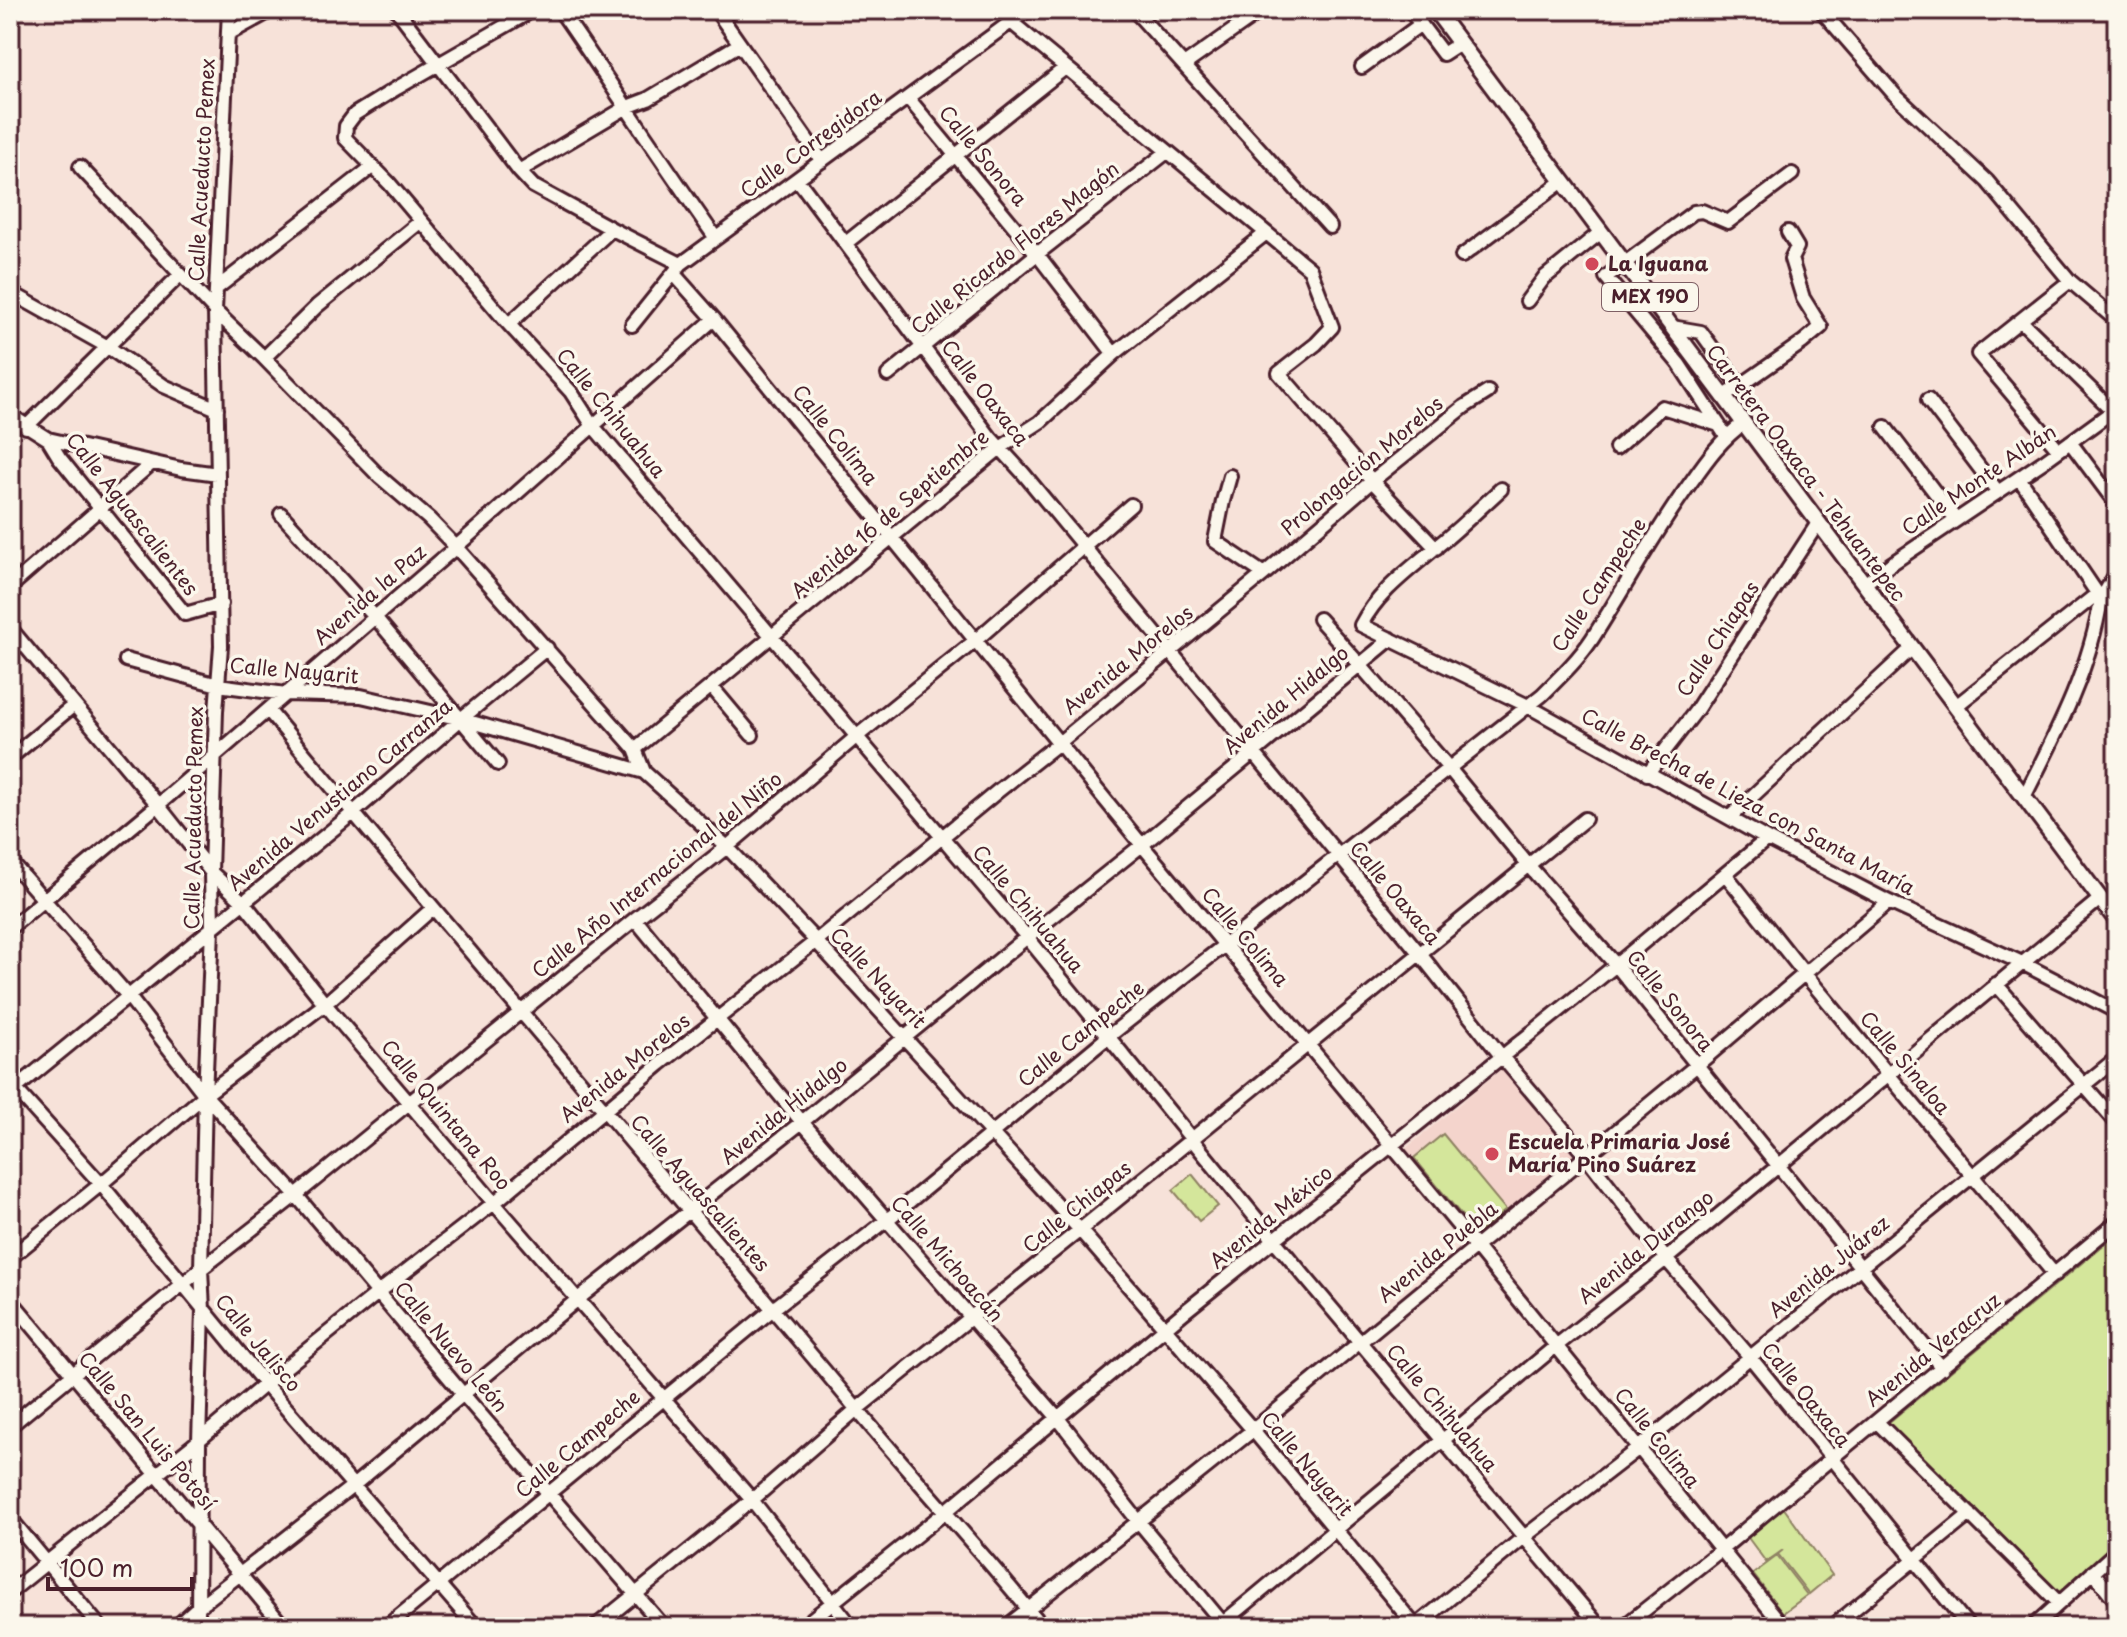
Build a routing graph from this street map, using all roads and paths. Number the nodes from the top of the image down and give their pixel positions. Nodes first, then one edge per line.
1 (229, 10) edge
2 (272, 10) edge
3 (397, 10) edge
4 (533, 10) edge
5 (560, 10) edge
6 (716, 10) edge
7 (1027, 10) edge
8 (1134, 10) edge
9 (1410, 10) edge
10 (1435, 10) edge
11 (1821, 10) edge
12 (1255, 15) dead end
13 (1011, 22) junction
14 (1421, 24) junction
15 (228, 34) junction
16 (1460, 43) junction
17 (740, 44) junction
18 (440, 65) junction
19 (1184, 65) junction
20 (1362, 67) dead end
21 (1065, 68) junction
22 (908, 98) junction
23 (648, 99) junction
24 (627, 107) junction
25 (643, 132) junction
26 (1167, 152) junction
27 (955, 154) junction
28 (822, 161) junction
29 (80, 167) dead end
30 (372, 167) junction
31 (519, 171) junction
32 (1792, 174) dead end
33 (798, 180) junction
34 (1563, 181) junction
35 (421, 221) junction
36 (1330, 227) dead end
37 (612, 229) junction
38 (1601, 232) junction
39 (1788, 232) dead end
40 (1265, 234) junction
41 (715, 237) junction
42 (846, 243) junction
43 (1037, 254) junction
44 (1462, 256) dead end
45 (1625, 264) junction
46 (677, 269) junction
47 (180, 275) junction
48 (2070, 281) junction
49 (217, 288) junction
50 (10, 292) edge
51 (1527, 301) dead end
52 (215, 311) junction
53 (714, 319) junction
54 (2021, 321) junction
55 (2117, 321) edge
56 (509, 324) junction
57 (632, 325) dead end
58 (1672, 327) junction
59 (108, 347) junction
60 (924, 347) junction
61 (1114, 354) junction
62 (264, 358) junction
63 (888, 375) dead end
64 (1740, 386) junction
65 (1488, 392) dead end
66 (1724, 396) junction
67 (1928, 400) dead end
68 (217, 409) junction
69 (2115, 410) edge
70 (10, 415) edge
71 (1744, 423) junction
72 (593, 426) junction
73 (26, 427) junction
74 (1885, 427) dead end
75 (1722, 431) junction
76 (48, 439) junction
77 (2064, 446) junction
78 (1000, 448) junction
79 (1616, 448) dead end
80 (152, 463) junction
81 (218, 474) junction
82 (1230, 476) dead end
83 (2019, 478) junction
84 (1372, 481) junction
85 (1501, 489) dead end
86 (1998, 492) junction
87 (1131, 505) dead end
88 (2117, 505) edge
89 (99, 507) junction
90 (281, 514) dead end
91 (1956, 520) junction
92 (1818, 523) junction
93 (892, 536) junction
94 (1084, 546) junction
95 (456, 547) junction
96 (1436, 548) junction
97 (2117, 572) edge
98 (1264, 574) junction
99 (1864, 584) junction
100 (10, 587) edge
101 (2099, 596) junction
102 (221, 604) junction
103 (375, 617) junction
104 (1319, 619) dead end
105 (10, 628) edge
106 (773, 636) junction
107 (1391, 639) junction
108 (976, 640) junction
109 (547, 648) junction
110 (1911, 649) junction
111 (1171, 651) junction
112 (126, 660) dead end
113 (1360, 665) junction
114 (218, 685) junction
115 (711, 686) junction
116 (286, 694) junction
117 (74, 705) junction
118 (1526, 705) junction
119 (1956, 706) junction
120 (268, 710) junction
121 (461, 719) junction
122 (752, 735) dead end
123 (856, 737) junction
124 (1060, 742) junction
125 (635, 749) junction
126 (1253, 753) junction
127 (216, 754) junction
128 (10, 758) edge
129 (498, 764) dead end
130 (1448, 767) junction
131 (644, 772) junction
132 (1647, 774) junction
133 (2024, 797) junction
134 (158, 805) junction
135 (353, 813) junction
136 (1730, 817) junction
137 (1585, 819) dead end
138 (942, 837) junction
139 (1767, 839) junction
140 (1142, 845) junction
141 (727, 847) junction
142 (1338, 855) junction
143 (10, 861) edge
144 (1528, 865) junction
145 (211, 872) junction
146 (1726, 875) junction
147 (2100, 899) junction
148 (44, 900) junction
149 (1889, 902) junction
150 (244, 903) junction
151 (433, 908) junction
152 (635, 919) junction
153 (2117, 921) edge
154 (10, 928) edge
155 (212, 929) junction
156 (1027, 937) junction
157 (816, 941) junction
158 (1225, 944) junction
159 (1420, 954) junction
160 (2022, 963) junction
161 (1616, 965) junction
162 (1804, 973) junction
163 (1996, 984) junction
164 (129, 997) junction
165 (325, 1004) junction
166 (522, 1011) junction
167 (2117, 1012) edge
168 (718, 1018) junction
169 (1109, 1036) junction
170 (906, 1038) junction
171 (1308, 1044) junction
172 (1502, 1057) junction
173 (2117, 1058) edge
174 (1697, 1065) junction
175 (1888, 1074) junction
176 (2084, 1085) junction
177 (12, 1088) edge
178 (205, 1095) junction
179 (410, 1102) junction
180 (603, 1111) junction
181 (802, 1122) junction
182 (2117, 1123) edge
183 (991, 1133) junction
184 (1193, 1137) junction
185 (1391, 1146) junction
186 (1586, 1156) junction
187 (1778, 1165) junction
188 (1973, 1176) junction
189 (101, 1184) junction
190 (296, 1195) junction
191 (494, 1203) junction
192 (691, 1211) junction
193 (887, 1220) junction
194 (2117, 1222) edge
195 (1080, 1230) junction
196 (1274, 1240) junction
197 (1476, 1247) junction
198 (10, 1258) edge
199 (1666, 1259) junction
200 (1860, 1267) junction
201 (201, 1269) junction
202 (2055, 1275) junction
203 (184, 1283) junction
204 (379, 1292) junction
205 (10, 1299) edge
206 (578, 1299) junction
207 (773, 1309) junction
208 (203, 1310) junction
209 (972, 1318) junction
210 (1166, 1329) junction
211 (1360, 1341) junction
212 (1556, 1346) junction
213 (1750, 1357) junction
214 (1942, 1368) junction
215 (74, 1374) junction
216 (265, 1384) junction
217 (462, 1393) junction
218 (663, 1398) junction
219 (857, 1409) junction
220 (1057, 1417) junction
221 (1877, 1422) junction
222 (10, 1426) edge
223 (1253, 1430) junction
224 (199, 1441) junction
225 (1443, 1441) junction
226 (1639, 1448) junction
227 (1832, 1459) junction
228 (157, 1475) junction
229 (354, 1485) junction
230 (549, 1494) junction
231 (752, 1500) junction
232 (944, 1513) junction
233 (1970, 1514) junction
234 (10, 1518) edge
235 (1139, 1522) junction
236 (198, 1523) junction
237 (1335, 1530) junction
238 (1524, 1537) junction
239 (1722, 1549) junction
240 (2117, 1551) edge
241 (1914, 1560) junction
242 (47, 1563) junction
243 (2093, 1572) junction
244 (239, 1573) junction
245 (439, 1585) junction
246 (10, 1592) edge
247 (636, 1594) junction
248 (2117, 1602) edge
249 (2059, 1603) junction
250 (832, 1604) junction
251 (198, 1607) junction
252 (1029, 1610) junction
253 (1222, 1626) edge
254 (100, 1627) edge
255 (176, 1627) edge
256 (198, 1627) edge
257 (284, 1627) edge
258 (386, 1627) edge
259 (476, 1627) edge
260 (595, 1627) edge
261 (664, 1627) edge
262 (802, 1627) edge
263 (852, 1627) edge
264 (1006, 1627) edge
265 (1043, 1627) edge
266 (1416, 1627) edge
267 (1600, 1627) edge
268 (1623, 1627) edge
269 (1784, 1627) edge
270 (1832, 1627) edge
271 (1969, 1627) edge
272 (2033, 1627) edge

1 - 15 street, Calle Acueducto Pemex
2 - 15 street
3 - 18 street
4 - 18 street
5 - 24 street
6 - 17 street
7 - 13 street, Calle Corregidora
8 - 19 street
9 - 14 street
10 - 16 main road, Carretera Oaxaca - Tehuantepec / MEX 190
11 - 48 street
12 - 19 street
13 - 21 street
13 - 22 street, Calle Corregidora
14 - 16 street
14 - 20 street
15 - 49 street, Calle Acueducto Pemex
16 - 34 main road, Carretera Oaxaca - Tehuantepec / MEX 190
17 - 23 street
17 - 28 street
18 - 30 street, Calle Chihuahua
18 - 31 street
19 - 36 street
21 - 26 street
21 - 27 street
22 - 27 street, Calle Sonora
22 - 28 street, Calle Corregidora
23 - 24 street
23 - 25 street
24 - 25 street
24 - 31 street
25 - 41 street
26 - 40 street
26 - 43 street, Calle Ricardo Flores Magón
27 - 42 street
27 - 43 street, Calle Sonora
28 - 33 street, Calle Corregidora
29 - 47 street
30 - 35 street, Calle Chihuahua
30 - 49 street
31 - 37 street
32 - 45 street
33 - 41 street, Calle Corregidora
33 - 42 street, Calle Oaxaca
34 - 38 main road, Carretera Oaxaca - Tehuantepec / MEX 190
34 - 44 street
35 - 56 street, Calle Chihuahua
35 - 62 street
37 - 46 street
37 - 56 street
38 - 45 main road, Carretera Oaxaca - Tehuantepec / MEX 190
38 - 51 street
39 - 64 street
40 - 61 street, Avenida 16 de Septiembre
40 - 84 street
41 - 46 street, Calle Corregidora
42 - 60 street, Calle Oaxaca
43 - 60 street, Calle Ricardo Flores Magón
43 - 61 street, Calle Sonora
45 - 58 main road, Carretera Oaxaca - Tehuantepec / MEX 190
45 - 75 street
46 - 53 street, Calle Colima
46 - 57 street, Calle Corregidora
47 - 52 street
47 - 59 street
48 - 54 street
48 - 55 street
49 - 52 street, Calle Acueducto Pemex
50 - 59 street
52 - 62 street
52 - 68 street, Calle Acueducto Pemex
53 - 72 street, Avenida la Paz
53 - 93 street, Calle Colima
54 - 69 street
54 - 77 street
56 - 72 street, Calle Chihuahua
58 - 64 street
58 - 66 main road, Carretera Oaxaca - Tehuantepec / MEX 190
59 - 68 street
59 - 73 street
60 - 63 street, Calle Ricardo Flores Magón
60 - 78 street, Calle Oaxaca
61 - 78 street, Avenida 16 de Septiembre
62 - 95 street
64 - 66 street
65 - 84 street, Prolongación Morelos
66 - 71 main road, Carretera Oaxaca - Tehuantepec / MEX 190
67 - 86 street
68 - 81 street, Calle Acueducto Pemex
69 - 77 street, Calle Monte Albán
70 - 73 street
71 - 75 street, Calle Campeche
71 - 92 main road, Carretera Oaxaca - Tehuantepec / MEX 190
72 - 95 street, Avenida la Paz
72 - 106 street, Calle Chihuahua
73 - 76 street
74 - 91 street
75 - 79 street
75 - 118 street, Calle Campeche
76 - 80 street
76 - 89 street, Calle Aguascalientes
77 - 83 street, Calle Monte Albán
77 - 88 street
78 - 93 street, Avenida 16 de Septiembre
78 - 94 street, Calle Oaxaca
80 - 81 street
80 - 89 street
81 - 102 street, Calle Acueducto Pemex
82 - 98 street
83 - 86 street, Calle Monte Albán
83 - 101 street
84 - 96 street
84 - 98 street, Prolongación Morelos
85 - 96 street
86 - 91 street, Calle Monte Albán
87 - 94 street, Calle Año Internacional del Niño
89 - 100 street
89 - 102 street, Calle Aguascalientes
90 - 103 street
91 - 99 street, Calle Monte Albán
92 - 99 main road, Carretera Oaxaca - Tehuantepec / MEX 190
92 - 132 street, Calle Chiapas
93 - 106 street, Avenida 16 de Septiembre
93 - 108 street, Calle Colima
94 - 108 street, Calle Año Internacional del Niño
94 - 111 street, Calle Oaxaca
95 - 103 street, Avenida la Paz
95 - 109 street
96 - 107 street, Calle Brecha de Lieza con Santa María
97 - 101 street
98 - 111 street, Avenida Morelos
99 - 110 main road, Carretera Oaxaca - Tehuantepec / MEX 190
101 - 119 street
101 - 133 street
102 - 114 street, Calle Acueducto Pemex
103 - 116 street, Avenida la Paz
103 - 121 street
104 - 113 street, Calle Sonora
105 - 117 street, Calle Quintana Roo
106 - 115 street, Avenida 16 de Septiembre
106 - 123 street, Calle Chihuahua
107 - 113 street, Avenida Hidalgo
107 - 118 street, Calle Brecha de Lieza con Santa María
108 - 123 street, Calle Año Internacional del Niño
108 - 124 street, Calle Colima
109 - 121 street, Avenida Venustiano Carranza
109 - 125 street
110 - 119 main road, Carretera Oaxaca - Tehuantepec / MEX 190
110 - 136 street
111 - 124 street, Avenida Morelos
111 - 126 street, Calle Oaxaca
112 - 114 street, Calle Nayarit
113 - 126 street, Avenida Hidalgo
113 - 130 street, Calle Sonora
114 - 116 street, Calle Nayarit
114 - 127 street, Calle Acueducto Pemex
115 - 122 street
115 - 125 street, Avenida 16 de Septiembre
116 - 120 street, Avenida la Paz
116 - 121 street, Calle Nayarit
117 - 128 street
117 - 134 street, Calle Quintana Roo
118 - 130 street, Calle Campeche
118 - 132 street, Calle Brecha de Lieza con Santa María
119 - 133 main road, Carretera Oaxaca - Tehuantepec / MEX 190
120 - 127 street, Avenida la Paz
120 - 135 street, Calle Aguascalientes
121 - 129 street
121 - 131 street, Calle Nayarit
121 - 135 street, Avenida Venustiano Carranza
123 - 138 street, Calle Chihuahua
123 - 141 street, Calle Año Internacional del Niño
124 - 138 street, Avenida Morelos
124 - 140 street, Calle Colima
125 - 131 street
126 - 140 street, Avenida Hidalgo
126 - 142 street, Calle Oaxaca
127 - 134 street, Avenida la Paz
127 - 145 street, Calle Acueducto Pemex
130 - 142 street, Calle Campeche
130 - 144 street, Calle Sonora
131 - 141 street, Calle Nayarit
132 - 136 street, Calle Brecha de Lieza con Santa María
133 - 147 main road, Carretera Oaxaca - Tehuantepec / MEX 190
134 - 145 street, Calle Quintana Roo
134 - 148 street, Avenida la Paz
135 - 150 street, Avenida Venustiano Carranza
135 - 151 street, Calle Aguascalientes
136 - 139 street, Calle Brecha de Lieza con Santa María
137 - 144 street, Calle Chiapas
138 - 156 street, Calle Chihuahua
138 - 157 street, Avenida Morelos
139 - 146 street, Avenida México
139 - 149 street, Calle Brecha de Lieza con Santa María
140 - 156 street, Avenida Hidalgo
140 - 158 street, Calle Colima
141 - 152 street, Calle Año Internacional del Niño
141 - 157 street, Calle Nayarit
142 - 158 street, Calle Campeche
142 - 159 street, Calle Oaxaca
143 - 148 street
144 - 159 street, Calle Chiapas
144 - 161 street, Calle Sonora
145 - 150 street, Calle Quintana Roo
145 - 155 street, Calle Acueducto Pemex
146 - 161 street, Avenida México
146 - 162 street, Calle Sinaloa
147 - 153 main road, Carretera Oaxaca - Tehuantepec / MEX 190
147 - 160 street, Avenida Durango
148 - 154 street, Avenida la Paz
148 - 164 street
149 - 160 street, Calle Brecha de Lieza con Santa María
149 - 162 street, Avenida Puebla
150 - 155 street, Avenida Venustiano Carranza
150 - 165 street, Calle Quintana Roo
151 - 165 street
151 - 166 street, Calle Aguascalientes
152 - 166 street, Calle Año Internacional del Niño
152 - 168 street, Calle Michoacán
155 - 164 street, Avenida Venustiano Carranza
155 - 178 street, Calle Acueducto Pemex
156 - 169 street, Calle Chihuahua
156 - 170 street, Avenida Hidalgo
157 - 168 street, Avenida Morelos
157 - 170 street, Calle Nayarit
158 - 169 street, Calle Campeche
158 - 171 street, Calle Colima
159 - 171 street, Calle Chiapas
159 - 172 street, Calle Oaxaca
160 - 163 street, Avenida Durango
160 - 167 street, Calle Brecha de Lieza con Santa María
161 - 172 street, Avenida México
161 - 174 street, Calle Sonora
162 - 174 street, Avenida Puebla
162 - 175 street, Calle Sinaloa
163 - 175 street, Avenida Durango
163 - 176 street
164 - 177 street, Avenida Venustiano Carranza
164 - 178 street
165 - 178 street
165 - 179 street, Calle Quintana Roo
166 - 179 street, Calle Año Internacional del Niño
166 - 180 street, Calle Aguascalientes
168 - 180 street, Avenida Morelos
168 - 181 street, Calle Michoacán
169 - 183 street, Calle Campeche
169 - 184 street, Calle Chihuahua
170 - 181 street, Avenida Hidalgo
170 - 183 street, Calle Nayarit
171 - 184 street, Calle Chiapas
171 - 185 street, Calle Colima
172 - 185 street, Avenida México
172 - 186 street, Calle Oaxaca
173 - 176 street, Avenida Juárez
174 - 186 street, Avenida Puebla
174 - 187 street, Calle Sonora
175 - 187 street, Avenida Durango
175 - 188 street, Calle Sinaloa
176 - 182 street
176 - 188 street, Avenida Juárez
177 - 189 street, Calle Jalisco
178 - 189 street
178 - 190 street, Calle Nuevo León
178 - 201 street, Calle Acueducto Pemex
179 - 190 street, Calle Año Internacional del Niño
179 - 191 street, Calle Quintana Roo
180 - 191 street, Avenida Morelos
180 - 192 street, Calle Aguascalientes
181 - 192 street, Avenida Hidalgo
181 - 193 street, Calle Michoacán
183 - 193 street, Calle Campeche
183 - 195 street, Calle Nayarit
184 - 195 street, Calle Chiapas
184 - 196 street, Calle Chihuahua
185 - 196 street, Avenida México
185 - 197 street, Calle Colima
186 - 197 street, Avenida Puebla
186 - 199 street, Calle Oaxaca
187 - 199 street, Avenida Durango
187 - 200 street, Calle Sonora
188 - 200 street, Avenida Juárez
188 - 202 street, Calle Sinaloa
189 - 198 street
189 - 203 street, Calle Jalisco
190 - 201 street, Calle Año Internacional del Niño
190 - 204 street, Calle Nuevo León
191 - 204 street, Avenida Morelos
191 - 206 street, Calle Quintana Roo
192 - 206 street, Avenida Hidalgo
192 - 207 street, Calle Aguascalientes
193 - 207 street, Calle Campeche
193 - 209 street, Calle Michoacán
194 - 202 street, Avenida Veracruz
195 - 209 street, Calle Chiapas
195 - 210 street, Calle Nayarit
196 - 210 street, Avenida México
196 - 211 street, Calle Chihuahua
197 - 211 street, Avenida Puebla
197 - 212 street, Calle Colima
199 - 212 street, Avenida Durango
199 - 213 street, Calle Oaxaca
200 - 213 street, Avenida Juárez
200 - 214 street, Calle Sonora
201 - 203 street, Calle Año Internacional del Niño
201 - 208 street, Calle Acueducto Pemex
202 - 214 street, Avenida Veracruz
203 - 208 street, Calle Jalisco
203 - 215 street, Calle Año Internacional del Niño
204 - 216 street, Avenida Morelos
204 - 217 street, Calle Nuevo León
205 - 215 street, Calle San Luis Potosí
206 - 217 street, Avenida Hidalgo
206 - 218 street, Calle Quintana Roo
207 - 218 street, Calle Campeche
207 - 219 street, Calle Aguascalientes
208 - 216 street, Calle Jalisco
208 - 224 street, Calle Acueducto Pemex
209 - 219 street, Calle Chiapas
209 - 220 street, Calle Michoacán
210 - 220 street, Avenida México
210 - 223 street, Calle Nayarit
211 - 223 street, Avenida Puebla
211 - 225 street, Calle Chihuahua
212 - 225 street, Avenida Durango
212 - 226 street, Calle Colima
213 - 226 street, Avenida Juárez
213 - 227 street, Calle Oaxaca
214 - 221 street, Avenida Veracruz
215 - 222 street, Calle Año Internacional del Niño
215 - 228 street, Calle San Luis Potosí
216 - 224 street, Avenida Morelos
216 - 229 street, Calle Jalisco
217 - 229 street, Avenida Hidalgo
217 - 230 street, Calle Nuevo León
218 - 230 street, Calle Campeche
218 - 231 street, Calle Quintana Roo
219 - 231 street, Calle Chiapas
219 - 232 street, Calle Aguascalientes
220 - 232 street, Avenida México
220 - 235 street, Calle Michoacán
221 - 227 street, Avenida Veracruz
221 - 233 street
223 - 235 street, Avenida Puebla
223 - 237 street, Calle Nayarit
224 - 228 street, Avenida Morelos
224 - 236 street, Calle Acueducto Pemex
225 - 237 street, Avenida Durango
225 - 238 street, Calle Chihuahua
226 - 238 street, Avenida Juárez
226 - 239 street, Calle Colima
227 - 239 street, Avenida Veracruz
227 - 241 street, Calle Oaxaca
228 - 236 street, Calle San Luis Potosí
228 - 242 street, Avenida Morelos
229 - 244 street, Avenida Hidalgo
229 - 245 street, Calle Jalisco
230 - 245 street, Calle Campeche
230 - 247 street, Calle Nuevo León
231 - 247 street, Calle Chiapas
231 - 250 street, Calle Quintana Roo
232 - 250 street, Avenida México
232 - 252 street, Calle Aguascalientes
233 - 241 street
233 - 249 street
234 - 242 street
235 - 252 street, Avenida Puebla
235 - 253 street, Calle Michoacán
236 - 244 street, Calle San Luis Potosí
236 - 251 street, Calle Acueducto Pemex
237 - 253 street, Avenida Durango
237 - 266 street, Calle Nayarit
238 - 266 street, Avenida Juárez
238 - 267 street, Calle Chihuahua
239 - 268 street, Avenida Veracruz
239 - 269 street, Calle Colima
240 - 243 street
241 - 270 street
241 - 271 street, Calle Oaxaca
242 - 246 street, Avenida Morelos
242 - 254 street
243 - 248 street
243 - 249 street
244 - 251 street, Avenida Hidalgo
244 - 257 street, Calle San Luis Potosí
245 - 258 street, Calle Campeche
245 - 259 street, Calle Jalisco
247 - 260 street, Calle Chiapas
247 - 261 street, Calle Nuevo León
249 - 272 street
250 - 262 street, Avenida México
250 - 263 street, Calle Quintana Roo
251 - 255 street, Avenida Hidalgo
251 - 256 street, Calle Acueducto Pemex
252 - 264 street, Avenida Puebla
252 - 265 street, Calle Aguascalientes

